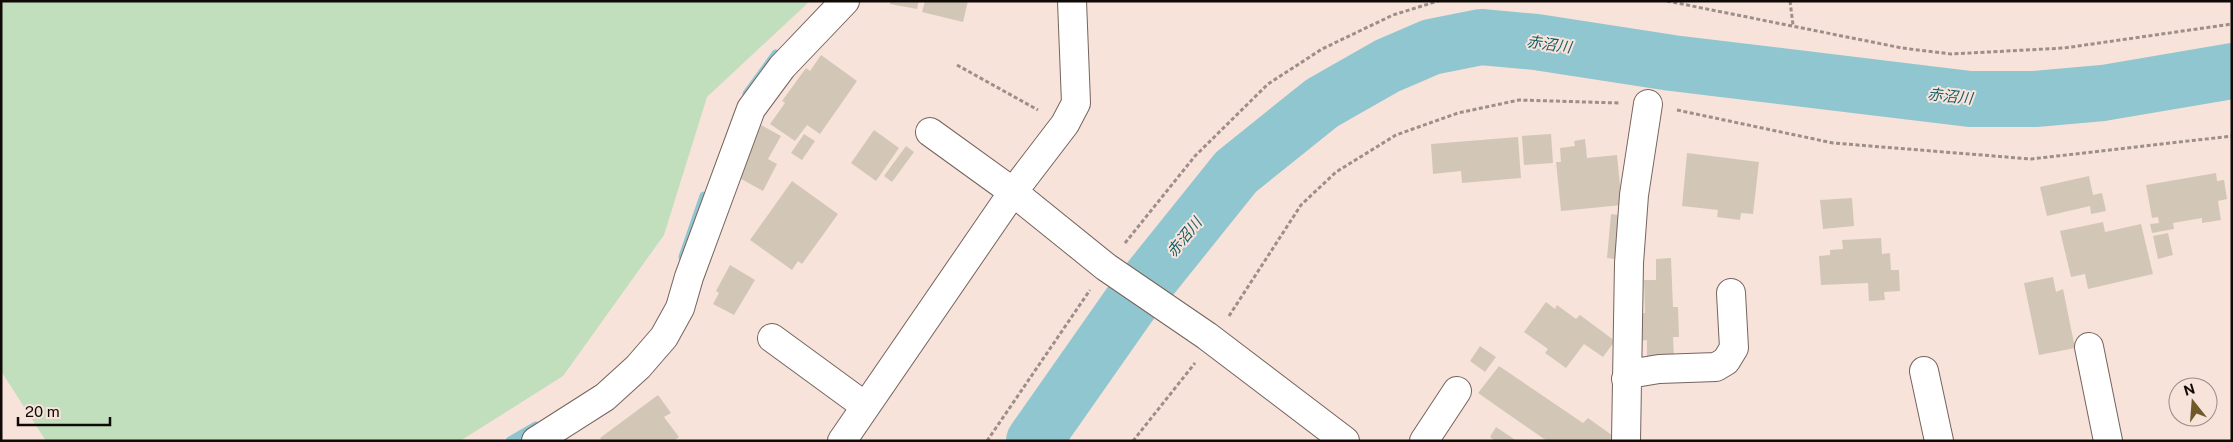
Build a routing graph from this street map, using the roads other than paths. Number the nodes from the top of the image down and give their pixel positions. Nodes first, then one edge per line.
1 (845, 1) edge
2 (1072, 1) edge
3 (1648, 104) dead end
4 (930, 132) dead end
5 (1013, 192) junction
6 (1731, 293) dead end
7 (772, 338) dead end
8 (2089, 347) dead end
9 (1924, 371) dead end
10 (1626, 379) junction
11 (1457, 392) dead end
12 (865, 406) junction
13 (536, 441) edge
14 (842, 441) edge
15 (1345, 441) edge
16 (1424, 441) edge
17 (1626, 441) edge
18 (1938, 441) edge
19 (2108, 441) edge

1 - 13 street
2 - 5 street
3 - 10 street
4 - 5 street
5 - 12 street
5 - 15 street
6 - 10 street
7 - 12 street
8 - 19 street
9 - 18 street
10 - 17 street
11 - 16 street
12 - 14 street

